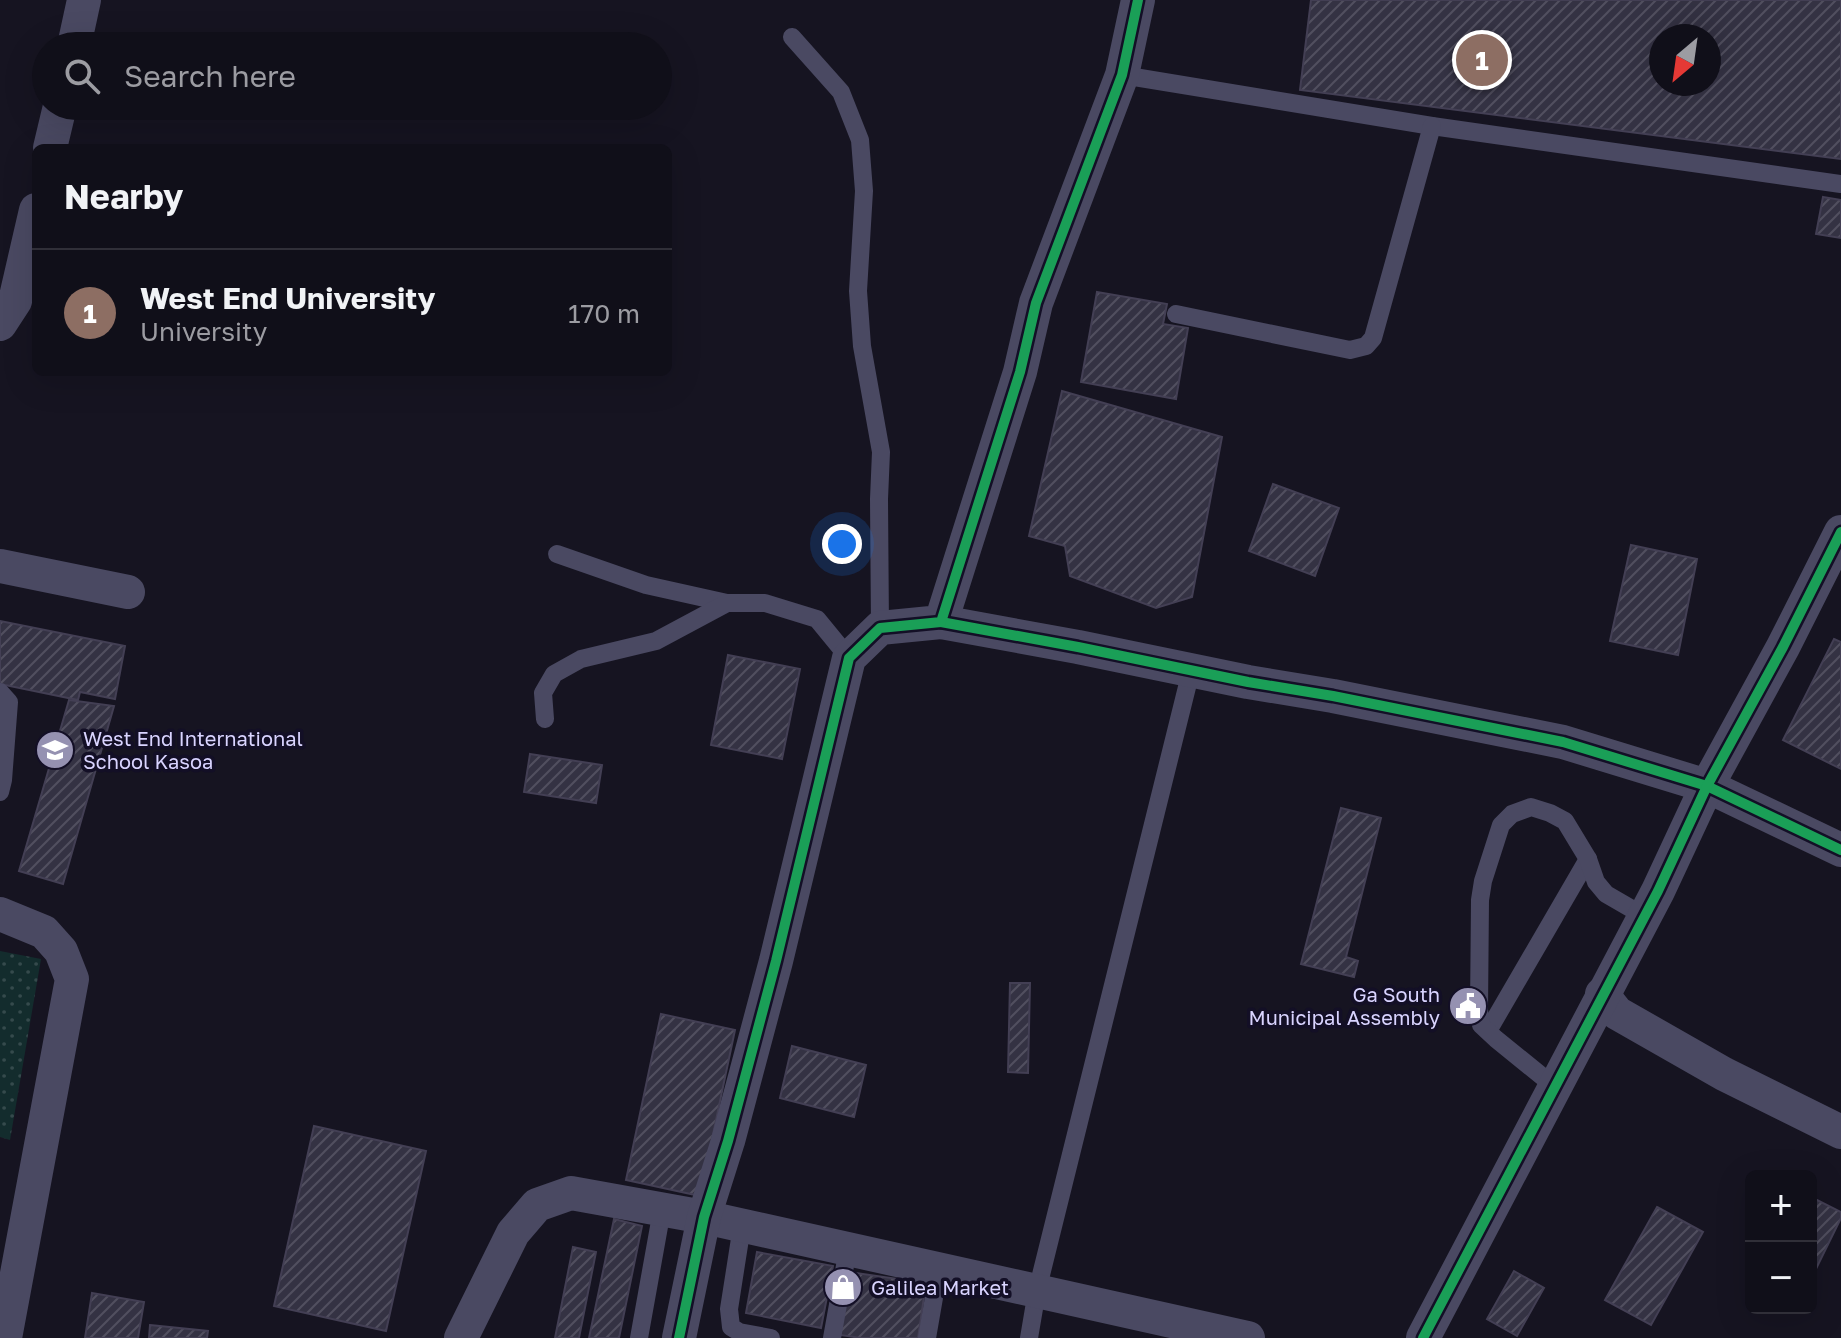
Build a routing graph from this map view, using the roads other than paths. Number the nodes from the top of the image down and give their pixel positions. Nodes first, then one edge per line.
1 (84, 0) edge
2 (1138, 0) edge
3 (77, 32) edge
4 (792, 37) dead end
5 (1122, 75) junction
6 (57, 120) edge
7 (1432, 126) junction
8 (51, 144) edge
9 (1841, 184) edge
10 (32, 227) edge
11 (1176, 314) dead end
12 (0, 324) edge
13 (1841, 532) edge
14 (557, 554) dead end
15 (0, 566) edge
16 (128, 592) dead end
17 (727, 603) junction
18 (941, 622) junction
19 (880, 628) junction
20 (849, 658) junction
21 (1191, 671) junction
22 (0, 692) edge
23 (545, 719) dead end
24 (1707, 786) junction
25 (0, 792) edge
26 (1841, 850) edge
27 (1588, 859) junction
28 (1, 913) edge
29 (1644, 916) junction
30 (1602, 994) junction
31 (1488, 1031) junction
32 (1554, 1086) junction
33 (1841, 1132) edge
34 (662, 1210) junction
35 (704, 1217) junction
36 (742, 1226) junction
37 (848, 1249) junction
38 (939, 1269) junction
39 (1037, 1291) junction
40 (5, 1338) edge
41 (461, 1338) edge
42 (639, 1338) edge
43 (679, 1338) edge
44 (771, 1338) edge
45 (832, 1338) edge
46 (927, 1338) edge
47 (1029, 1338) edge
48 (1248, 1338) edge
49 (1423, 1338) edge

1 - 3 street
2 - 5 street
4 - 19 lane
5 - 7 lane
5 - 18 street
6 - 8 street
7 - 9 lane
7 - 11 lane
10 - 12 street
13 - 24 street
14 - 17 lane
15 - 16 street
17 - 20 lane
17 - 23 lane
18 - 19 street
18 - 21 street
19 - 20 street
20 - 35 street
21 - 24 street
21 - 39 lane
22 - 25 lane
24 - 26 street
24 - 29 street
27 - 29 lane
27 - 31 lane
27 - 31 lane
28 - 40 street
29 - 30 street
30 - 32 street
30 - 33 street
31 - 32 lane
32 - 49 street
34 - 35 street
34 - 41 street
34 - 42 lane
35 - 36 street
35 - 43 street
36 - 37 street
36 - 44 lane
37 - 38 street
37 - 45 lane
38 - 39 street
38 - 46 lane
39 - 47 lane
39 - 48 street

